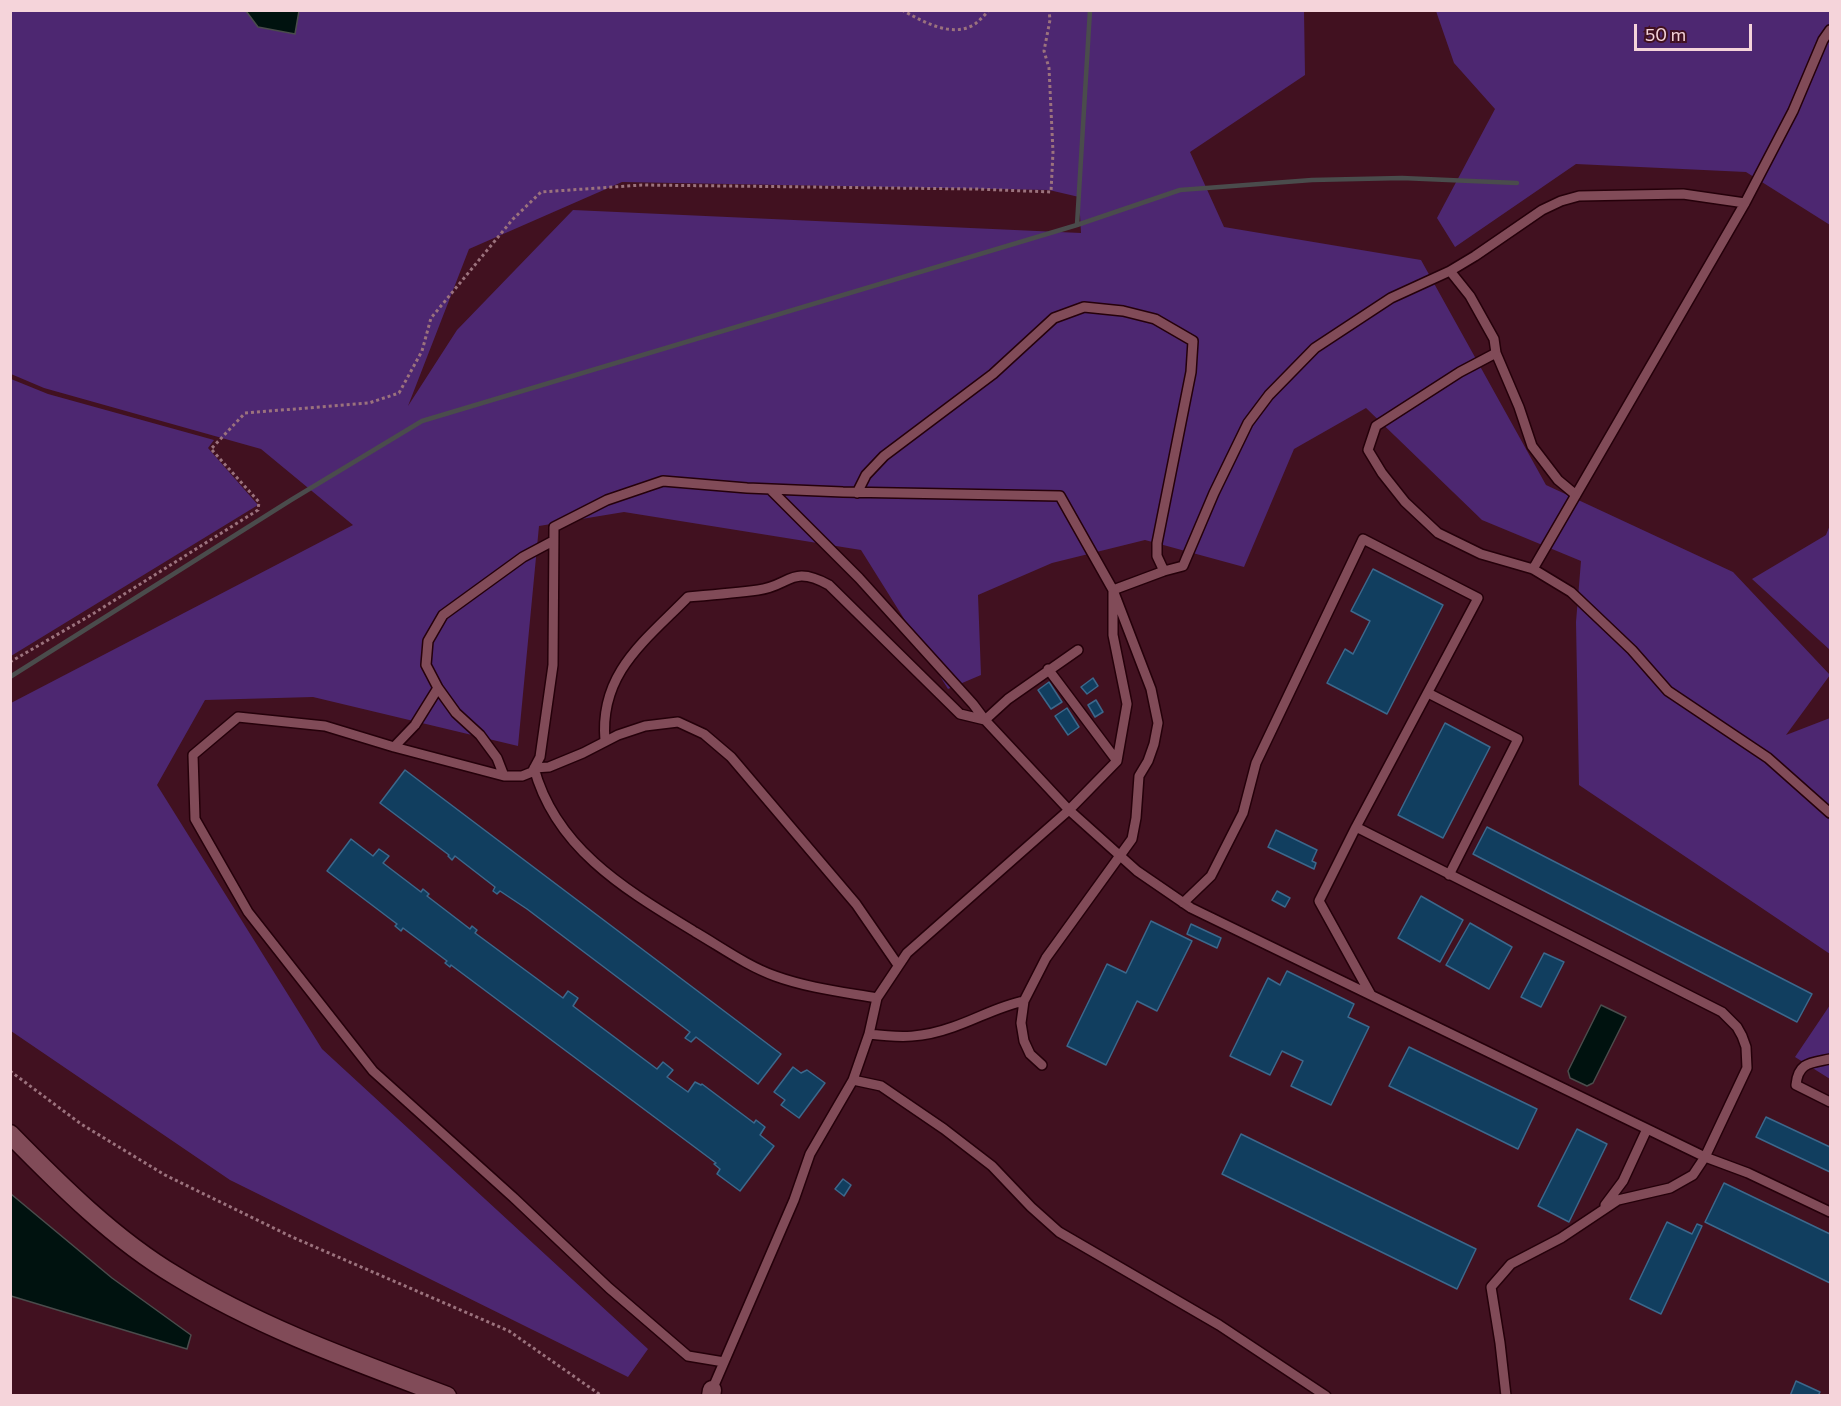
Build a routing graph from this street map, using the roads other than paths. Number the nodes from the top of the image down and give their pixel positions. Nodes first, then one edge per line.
1 (1830, 30) edge
2 (1745, 203) junction
3 (1450, 271) junction
4 (1496, 353) junction
5 (770, 489) junction
6 (857, 493) junction
7 (1576, 495) junction
8 (554, 541) junction
9 (1533, 569) junction
10 (1164, 571) junction
11 (1113, 590) junction
12 (1078, 650) dead end
13 (1048, 669) junction
14 (438, 688) junction
15 (1428, 693) junction
16 (985, 720) junction
17 (605, 741) junction
18 (394, 747) junction
19 (1118, 761) junction
20 (534, 768) junction
21 (504, 776) junction
22 (1069, 810) junction
23 (1830, 813) edge
24 (1356, 827) junction
25 (1119, 856) junction
26 (1449, 874) junction
27 (1183, 903) junction
28 (898, 965) junction
29 (1371, 996) junction
30 (877, 998) junction
31 (1024, 1001) junction
32 (869, 1034) junction
33 (1830, 1059) edge
34 (1042, 1065) dead end
35 (853, 1080) junction
36 (1830, 1102) edge
37 (1647, 1129) junction
38 (10, 1134) edge
39 (1706, 1157) junction
40 (1830, 1212) edge
41 (1597, 1214) junction
42 (724, 1362) junction
43 (711, 1393) edge
44 (447, 1395) edge
45 (1326, 1395) edge
46 (1506, 1395) edge

1 - 2 lane
2 - 3 lane
2 - 7 lane
3 - 4 lane
3 - 10 lane
4 - 7 lane
4 - 9 lane
5 - 6 lane
5 - 8 lane
5 - 16 lane
6 - 10 lane
6 - 11 lane
7 - 9 lane
8 - 14 lane
8 - 20 lane
9 - 23 lane
10 - 11 lane
11 - 19 lane
11 - 25 lane
12 - 13 lane
13 - 16 lane
13 - 19 lane
14 - 18 lane
14 - 21 lane
15 - 24 lane
15 - 26 lane
15 - 27 lane
16 - 17 lane
16 - 22 lane
17 - 20 lane
17 - 28 lane
18 - 21 lane
18 - 42 lane
19 - 22 lane
20 - 21 lane
20 - 30 lane
22 - 25 lane
22 - 28 lane
24 - 26 lane
24 - 29 lane
25 - 27 lane
25 - 31 lane
26 - 39 lane
27 - 29 lane
28 - 30 lane
29 - 37 lane
30 - 32 lane
31 - 32 lane
31 - 34 lane
32 - 35 lane
33 - 36 lane
35 - 42 lane
35 - 45 lane
37 - 39 lane
37 - 41 lane
38 - 44 street
39 - 40 lane
39 - 41 lane
41 - 46 lane
42 - 43 lane

